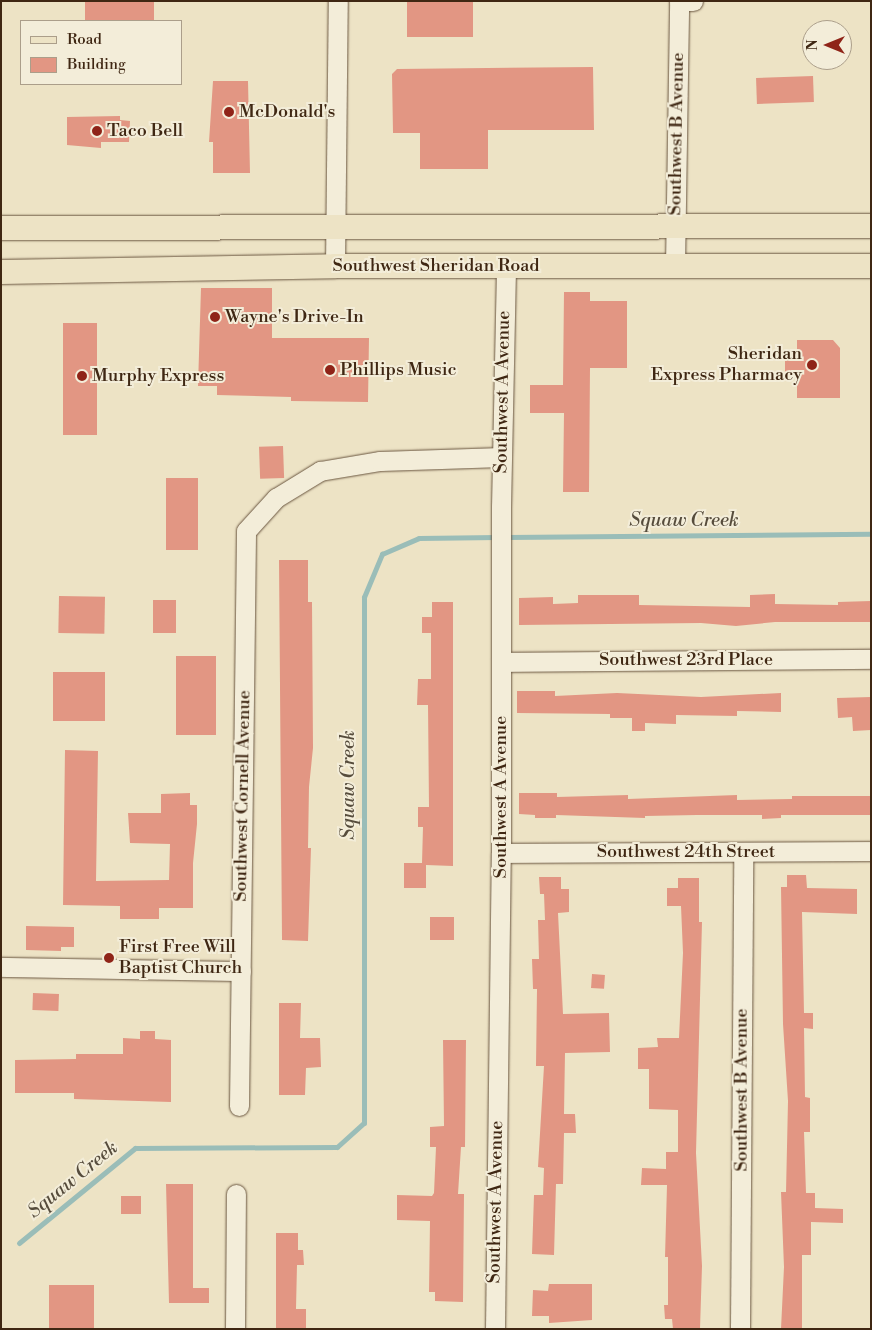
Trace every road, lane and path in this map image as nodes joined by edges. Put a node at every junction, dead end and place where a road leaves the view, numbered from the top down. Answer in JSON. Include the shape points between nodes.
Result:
{"nodes":[{"id":1,"x":338,"y":1,"type":"edge"},
{"id":2,"x":678,"y":1,"type":"edge"},
{"id":3,"x":692,"y":1,"type":"edge"},
{"id":4,"x":336,"y":225,"type":"junction"},
{"id":5,"x":676,"y":226,"type":"junction"},
{"id":6,"x":871,"y":226,"type":"edge"},
{"id":7,"x":1,"y":228,"type":"edge"},
{"id":8,"x":335,"y":266,"type":"junction"},
{"id":9,"x":506,"y":266,"type":"junction"},
{"id":10,"x":676,"y":266,"type":"junction"},
{"id":11,"x":871,"y":266,"type":"edge"},
{"id":12,"x":1,"y":272,"type":"edge"},
{"id":13,"x":502,"y":457,"type":"junction"},
{"id":14,"x":871,"y":659,"type":"edge"},
{"id":15,"x":500,"y":662,"type":"junction"},
{"id":16,"x":871,"y":851,"type":"edge"},
{"id":17,"x":743,"y":852,"type":"junction"},
{"id":18,"x":501,"y":853,"type":"junction"},
{"id":19,"x":1,"y":967,"type":"edge"},
{"id":20,"x":241,"y":971,"type":"junction"},
{"id":21,"x":240,"y":1106,"type":"dead end"},
{"id":22,"x":236,"y":1194,"type":"dead end"},
{"id":23,"x":236,"y":1329,"type":"edge"},
{"id":24,"x":495,"y":1329,"type":"edge"},
{"id":25,"x":740,"y":1329,"type":"edge"}],
"edges":[{"from":1,"to":4,"type":"street"},
{"from":2,"to":3,"type":"street"},
{"from":2,"to":5,"type":"street","name":"Southwest B Avenue"},
{"from":4,"to":5,"type":"main road"},
{"from":4,"to":7,"type":"main road"},
{"from":4,"to":8,"type":"street"},
{"from":5,"to":6,"type":"main road"},
{"from":5,"to":10,"type":"street","name":"Southwest B Avenue"},
{"from":8,"to":9,"type":"main road","name":"Southwest Sheridan Road"},
{"from":8,"to":12,"type":"main road","name":"Southwest Sheridan Road"},
{"from":9,"to":10,"type":"main road","name":"Southwest Sheridan Road"},
{"from":9,"to":13,"type":"street","name":"Southwest A Avenue"},
{"from":10,"to":11,"type":"main road","name":"Southwest Sheridan Road"},
{"from":13,"to":15,"type":"street","name":"Southwest A Avenue"},
{"from":13,"to":20,"type":"street","name":"Southwest Cornell Avenue","via":[[380,461],[320,470],[276,498],[246,530]]},
{"from":14,"to":15,"type":"street","name":"Southwest 23rd Place"},
{"from":15,"to":18,"type":"street","name":"Southwest A Avenue"},
{"from":16,"to":17,"type":"street","name":"Southwest 24th Street"},
{"from":17,"to":18,"type":"street","name":"Southwest 24th Street"},
{"from":17,"to":25,"type":"street","name":"Southwest B Avenue"},
{"from":18,"to":24,"type":"street","name":"Southwest A Avenue"},
{"from":19,"to":20,"type":"street"},
{"from":20,"to":21,"type":"street","name":"Southwest Cornell Avenue"},
{"from":22,"to":23,"type":"street"}]}
